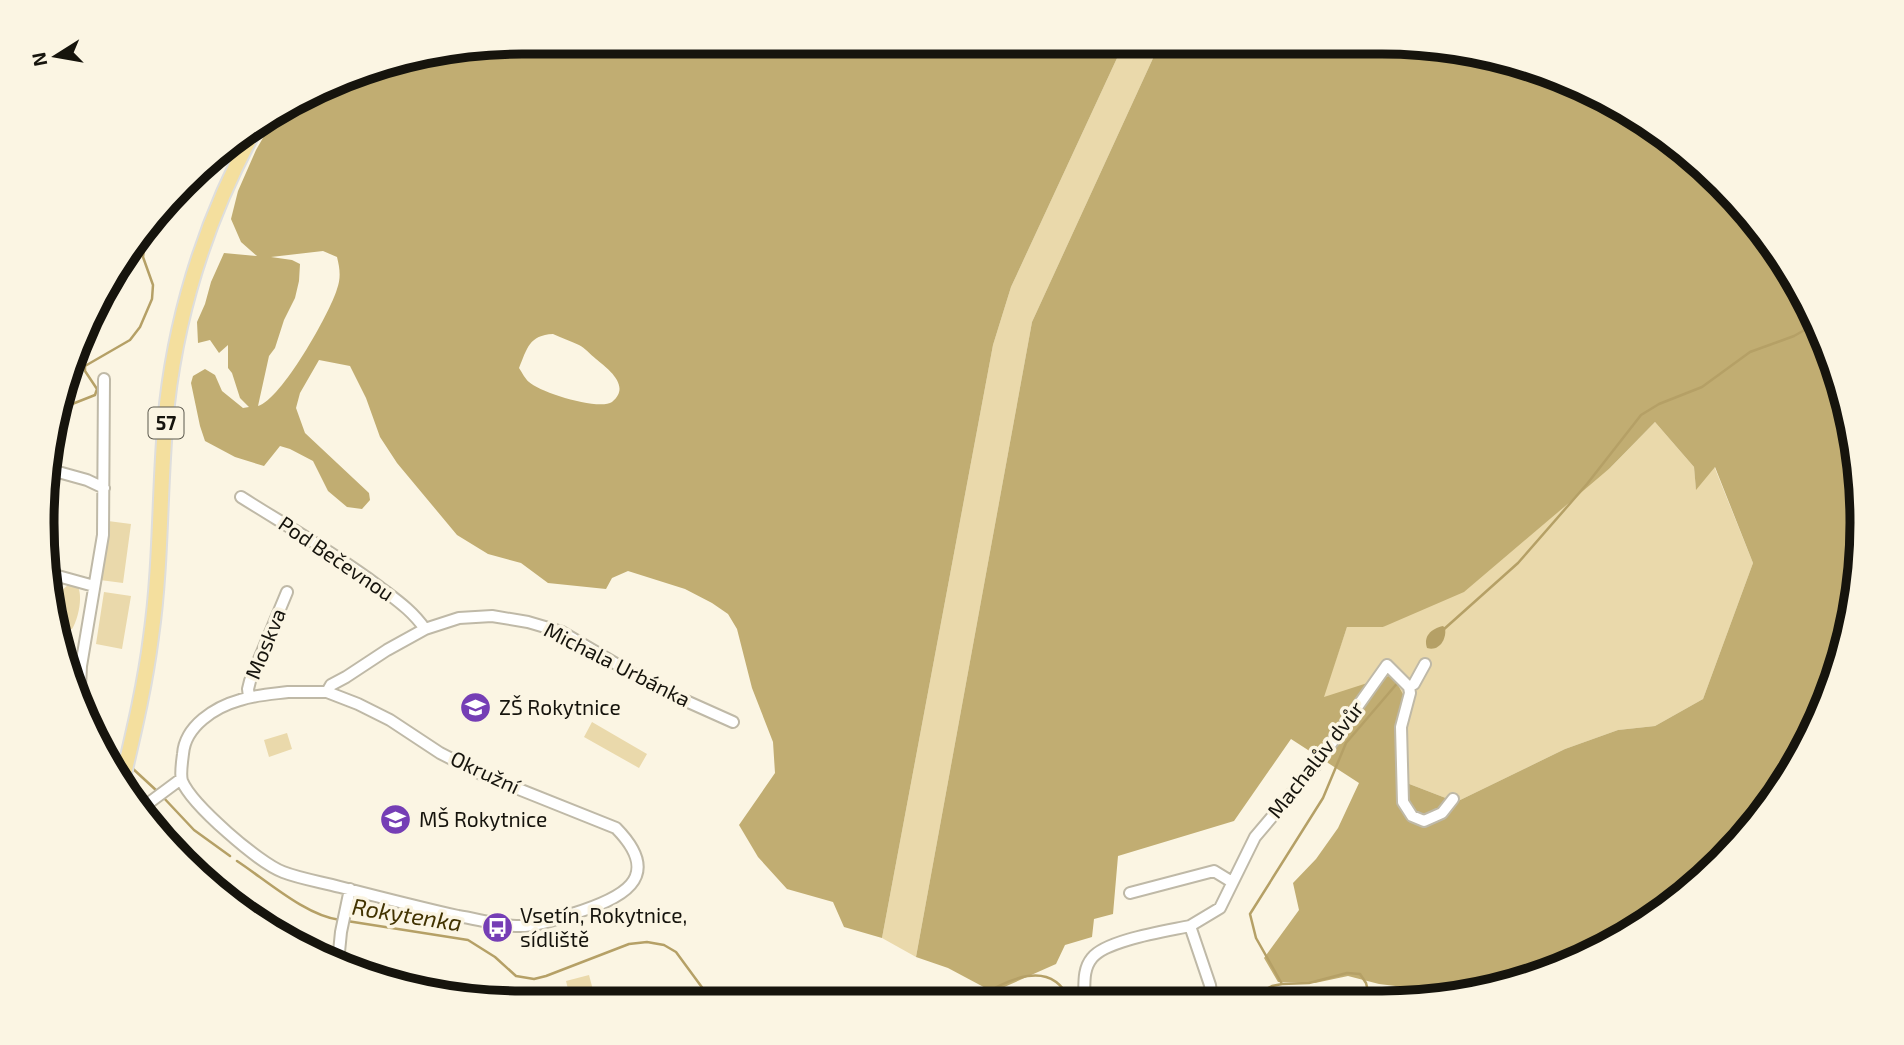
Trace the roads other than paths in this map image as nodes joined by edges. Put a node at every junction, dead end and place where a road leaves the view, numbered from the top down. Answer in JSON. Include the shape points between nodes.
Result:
{"nodes":[{"id":1,"x":248,"y":143,"type":"edge"},
{"id":2,"x":104,"y":379,"type":"dead end"},
{"id":3,"x":57,"y":472,"type":"edge"},
{"id":4,"x":104,"y":488,"type":"junction"},
{"id":5,"x":242,"y":497,"type":"dead end"},
{"id":6,"x":57,"y":576,"type":"edge"},
{"id":7,"x":94,"y":586,"type":"junction"},
{"id":8,"x":288,"y":592,"type":"dead end"},
{"id":9,"x":425,"y":628,"type":"junction"},
{"id":10,"x":1425,"y":664,"type":"dead end"},
{"id":11,"x":80,"y":677,"type":"edge"},
{"id":12,"x":1409,"y":687,"type":"junction"},
{"id":13,"x":327,"y":692,"type":"junction"},
{"id":14,"x":249,"y":697,"type":"junction"},
{"id":15,"x":733,"y":722,"type":"dead end"},
{"id":16,"x":125,"y":770,"type":"edge"},
{"id":17,"x":181,"y":779,"type":"junction"},
{"id":18,"x":1453,"y":799,"type":"dead end"},
{"id":19,"x":148,"y":804,"type":"edge"},
{"id":20,"x":1232,"y":883,"type":"junction"},
{"id":21,"x":350,"y":889,"type":"junction"},
{"id":22,"x":1130,"y":893,"type":"dead end"},
{"id":23,"x":1190,"y":926,"type":"junction"},
{"id":24,"x":339,"y":953,"type":"edge"},
{"id":25,"x":1084,"y":991,"type":"edge"},
{"id":26,"x":1211,"y":991,"type":"edge"}],
"edges":[{"from":1,"to":16,"type":"main road","number":"57","via":[[207,233],[180,326],[167,405],[151,637]]},
{"from":2,"to":4,"type":"street"},
{"from":3,"to":4,"type":"street"},
{"from":4,"to":7,"type":"street","via":[[103,535]]},
{"from":5,"to":9,"type":"street","name":"Pod Bečevnou","via":[[362,574],[414,613]]},
{"from":6,"to":7,"type":"street"},
{"from":7,"to":11,"type":"street"},
{"from":8,"to":14,"type":"street","name":"Moskva","via":[[250,681]]},
{"from":9,"to":13,"type":"street","name":"Michala Urbánka","via":[[331,685]]},
{"from":9,"to":15,"type":"street","name":"Michala Urbánka","via":[[459,618],[495,616],[562,632],[657,688]]},
{"from":10,"to":12,"type":"street"},
{"from":12,"to":18,"type":"street","via":[[1401,727],[1403,802],[1412,816],[1424,821],[1442,813]]},
{"from":12,"to":20,"type":"street","name":"Machalův dvůr","via":[[1387,665],[1316,765],[1255,837]]},
{"from":13,"to":14,"type":"street","name":"Okružní"},
{"from":13,"to":21,"type":"street","name":"Okružní","via":[[390,720],[481,774],[616,828],[628,840],[639,872],[627,890],[600,906],[516,926]]},
{"from":14,"to":17,"type":"street","name":"Okružní","via":[[225,706],[188,734]]},
{"from":17,"to":19,"type":"street"},
{"from":17,"to":21,"type":"street","name":"Okružní","via":[[218,825],[282,872]]},
{"from":20,"to":22,"type":"street","via":[[1214,871]]},
{"from":20,"to":23,"type":"street","name":"Machalův dvůr","via":[[1220,908]]},
{"from":21,"to":24,"type":"street"},
{"from":23,"to":25,"type":"street","name":"Machalův dvůr","via":[[1126,940],[1101,951],[1085,971]]},
{"from":23,"to":26,"type":"street"}]}
